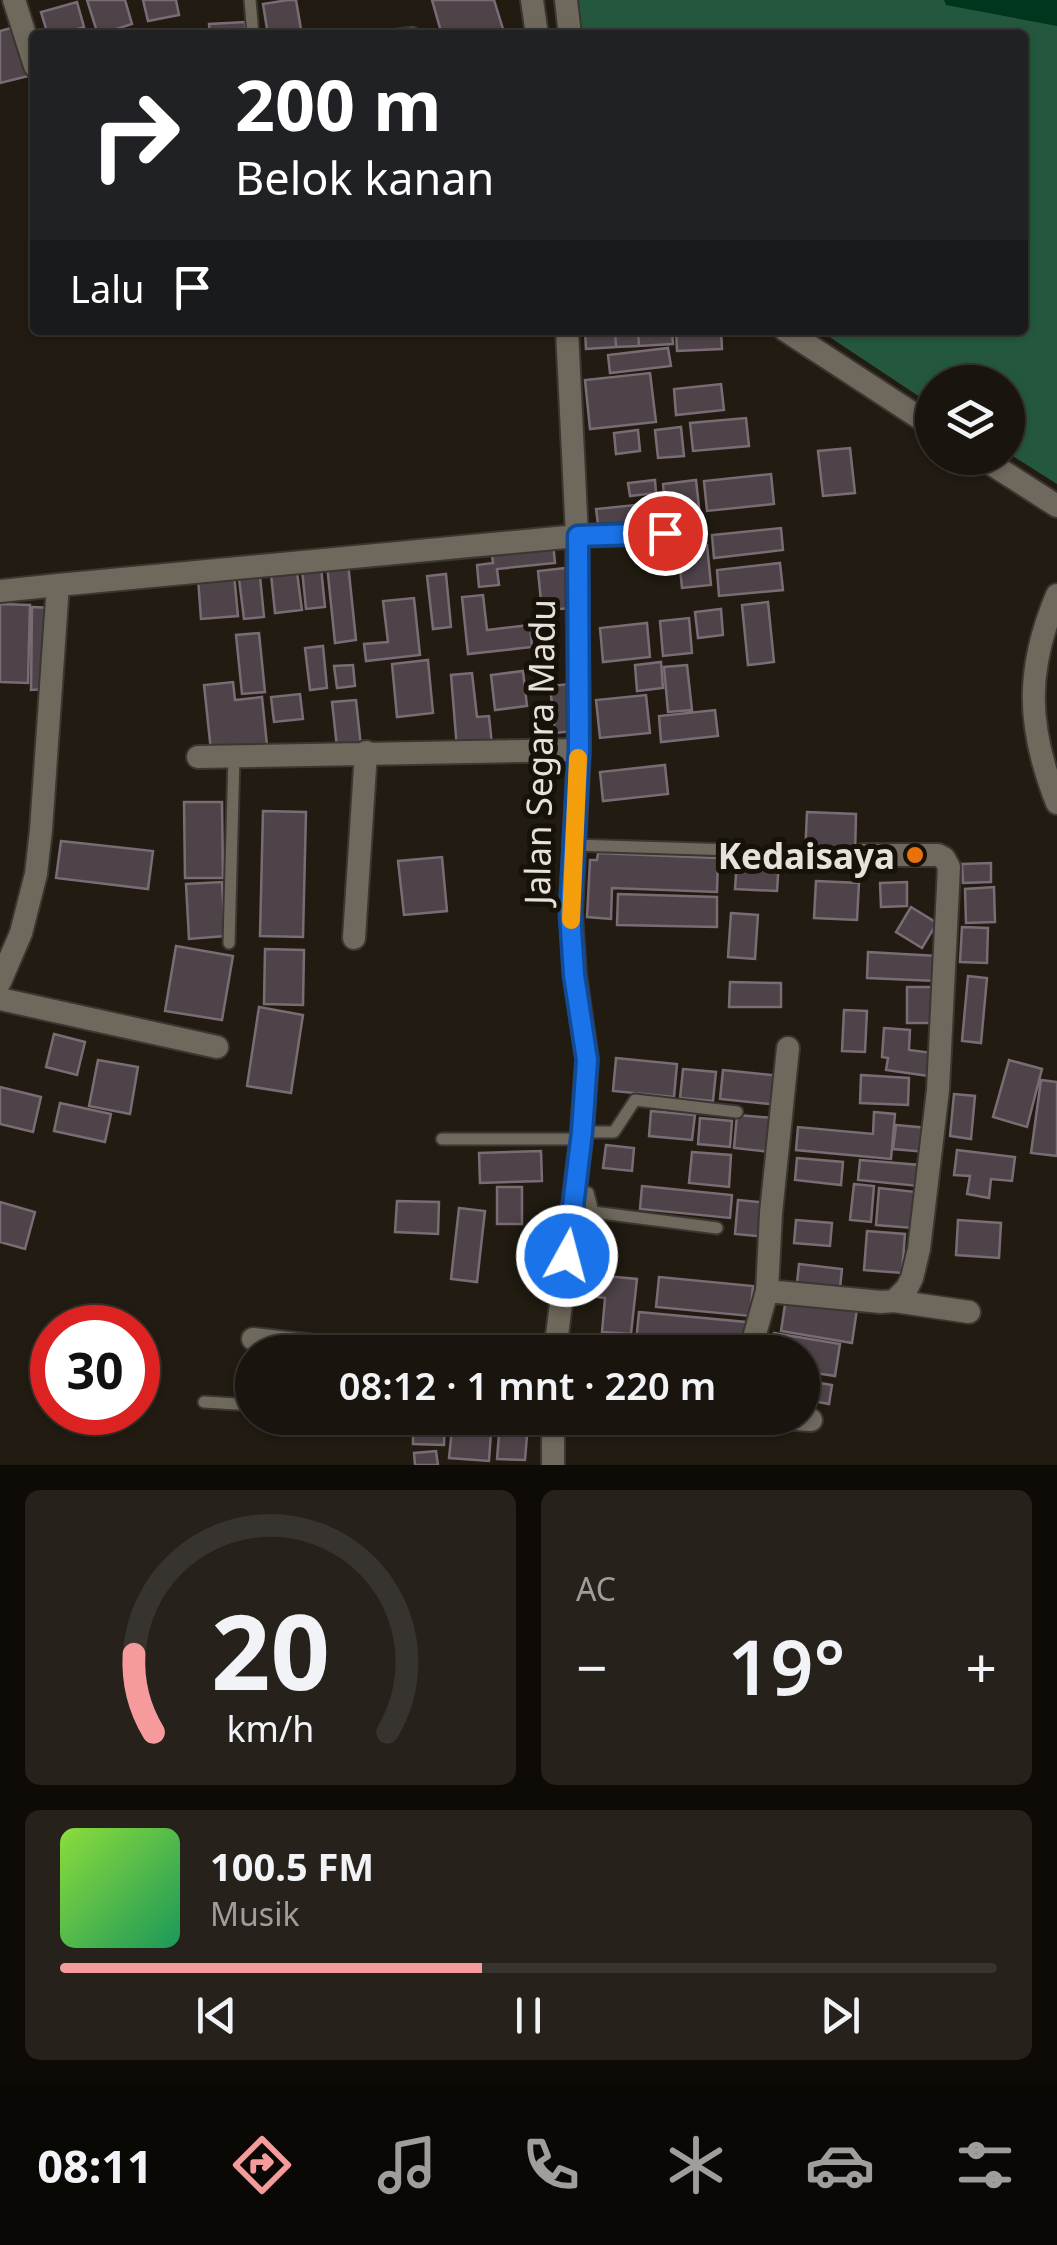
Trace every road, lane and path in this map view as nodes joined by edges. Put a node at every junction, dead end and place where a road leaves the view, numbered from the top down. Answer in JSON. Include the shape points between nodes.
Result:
{"nodes":[{"id":1,"x":14,"y":0,"type":"edge"},
{"id":2,"x":250,"y":0,"type":"edge"},
{"id":3,"x":532,"y":0,"type":"edge"},
{"id":4,"x":566,"y":0,"type":"edge"},
{"id":5,"x":253,"y":30,"type":"edge"},
{"id":6,"x":536,"y":30,"type":"edge"},
{"id":7,"x":569,"y":30,"type":"edge"},
{"id":8,"x":30,"y":50,"type":"edge"},
{"id":9,"x":567,"y":335,"type":"edge"},
{"id":10,"x":792,"y":335,"type":"edge"},
{"id":11,"x":915,"y":415,"type":"edge"},
{"id":12,"x":1009,"y":475,"type":"edge"},
{"id":13,"x":1057,"y":506,"type":"edge"},
{"id":14,"x":665,"y":533,"type":"dead end"},
{"id":15,"x":578,"y":536,"type":"junction"},
{"id":16,"x":58,"y":585,"type":"junction"},
{"id":17,"x":0,"y":592,"type":"edge"},
{"id":18,"x":1057,"y":596,"type":"edge"},
{"id":19,"x":579,"y":750,"type":"junction"},
{"id":20,"x":366,"y":752,"type":"junction"},
{"id":21,"x":234,"y":756,"type":"junction"},
{"id":22,"x":198,"y":757,"type":"dead end"},
{"id":23,"x":1057,"y":803,"type":"edge"},
{"id":24,"x":573,"y":845,"type":"junction"},
{"id":25,"x":734,"y":850,"type":"dead end"},
{"id":26,"x":864,"y":855,"type":"dead end"},
{"id":27,"x":354,"y":938,"type":"dead end"},
{"id":28,"x":229,"y":943,"type":"dead end"},
{"id":29,"x":0,"y":982,"type":"edge"},
{"id":30,"x":0,"y":999,"type":"edge"},
{"id":31,"x":217,"y":1048,"type":"dead end"},
{"id":32,"x":788,"y":1048,"type":"dead end"},
{"id":33,"x":737,"y":1112,"type":"dead end"},
{"id":34,"x":582,"y":1136,"type":"junction"},
{"id":35,"x":442,"y":1139,"type":"dead end"},
{"id":36,"x":575,"y":1191,"type":"junction"},
{"id":37,"x":717,"y":1228,"type":"dead end"},
{"id":38,"x":767,"y":1291,"type":"junction"},
{"id":39,"x":894,"y":1301,"type":"junction"},
{"id":40,"x":970,"y":1312,"type":"dead end"},
{"id":41,"x":556,"y":1335,"type":"edge"},
{"id":42,"x":755,"y":1335,"type":"edge"},
{"id":43,"x":204,"y":1402,"type":"dead end"},
{"id":44,"x":235,"y":1403,"type":"edge"},
{"id":45,"x":553,"y":1435,"type":"edge"},
{"id":46,"x":553,"y":1465,"type":"edge"}],
"edges":[{"from":1,"to":8,"type":"street"},
{"from":2,"to":5,"type":"lane"},
{"from":3,"to":6,"type":"street"},
{"from":4,"to":7,"type":"street"},
{"from":9,"to":15,"type":"street","name":"Jalan Segara Madu"},
{"from":10,"to":11,"type":"street"},
{"from":12,"to":13,"type":"street"},
{"from":14,"to":15,"type":"street"},
{"from":15,"to":16,"type":"street"},
{"from":15,"to":19,"type":"street","name":"Jalan Segara Madu"},
{"from":16,"to":17,"type":"street"},
{"from":16,"to":29,"type":"street","via":[[36,874]]},
{"from":18,"to":23,"type":"street","via":[[1034,665],[1034,726]]},
{"from":19,"to":20,"type":"street"},
{"from":19,"to":24,"type":"street","name":"Jalan Segara Madu"},
{"from":20,"to":21,"type":"street"},
{"from":20,"to":27,"type":"street"},
{"from":21,"to":22,"type":"street"},
{"from":21,"to":28,"type":"lane"},
{"from":24,"to":25,"type":"lane"},
{"from":24,"to":34,"type":"street","name":"Jalan Segara Madu","via":[[570,913],[587,1060]]},
{"from":26,"to":39,"type":"street","via":[[938,855],[950,879],[938,1090],[919,1248],[907,1288]]},
{"from":30,"to":31,"type":"street"},
{"from":32,"to":38,"type":"street"},
{"from":33,"to":34,"type":"lane","via":[[635,1100],[614,1132]]},
{"from":34,"to":35,"type":"lane"},
{"from":34,"to":36,"type":"street","name":"Jalan Segara Madu"},
{"from":36,"to":37,"type":"lane","via":[[588,1193],[593,1212]]},
{"from":36,"to":41,"type":"street","name":"Jalan Segara Madu"},
{"from":38,"to":39,"type":"street"},
{"from":38,"to":42,"type":"street"},
{"from":39,"to":40,"type":"street"},
{"from":43,"to":44,"type":"lane"},
{"from":45,"to":46,"type":"street"}]}
